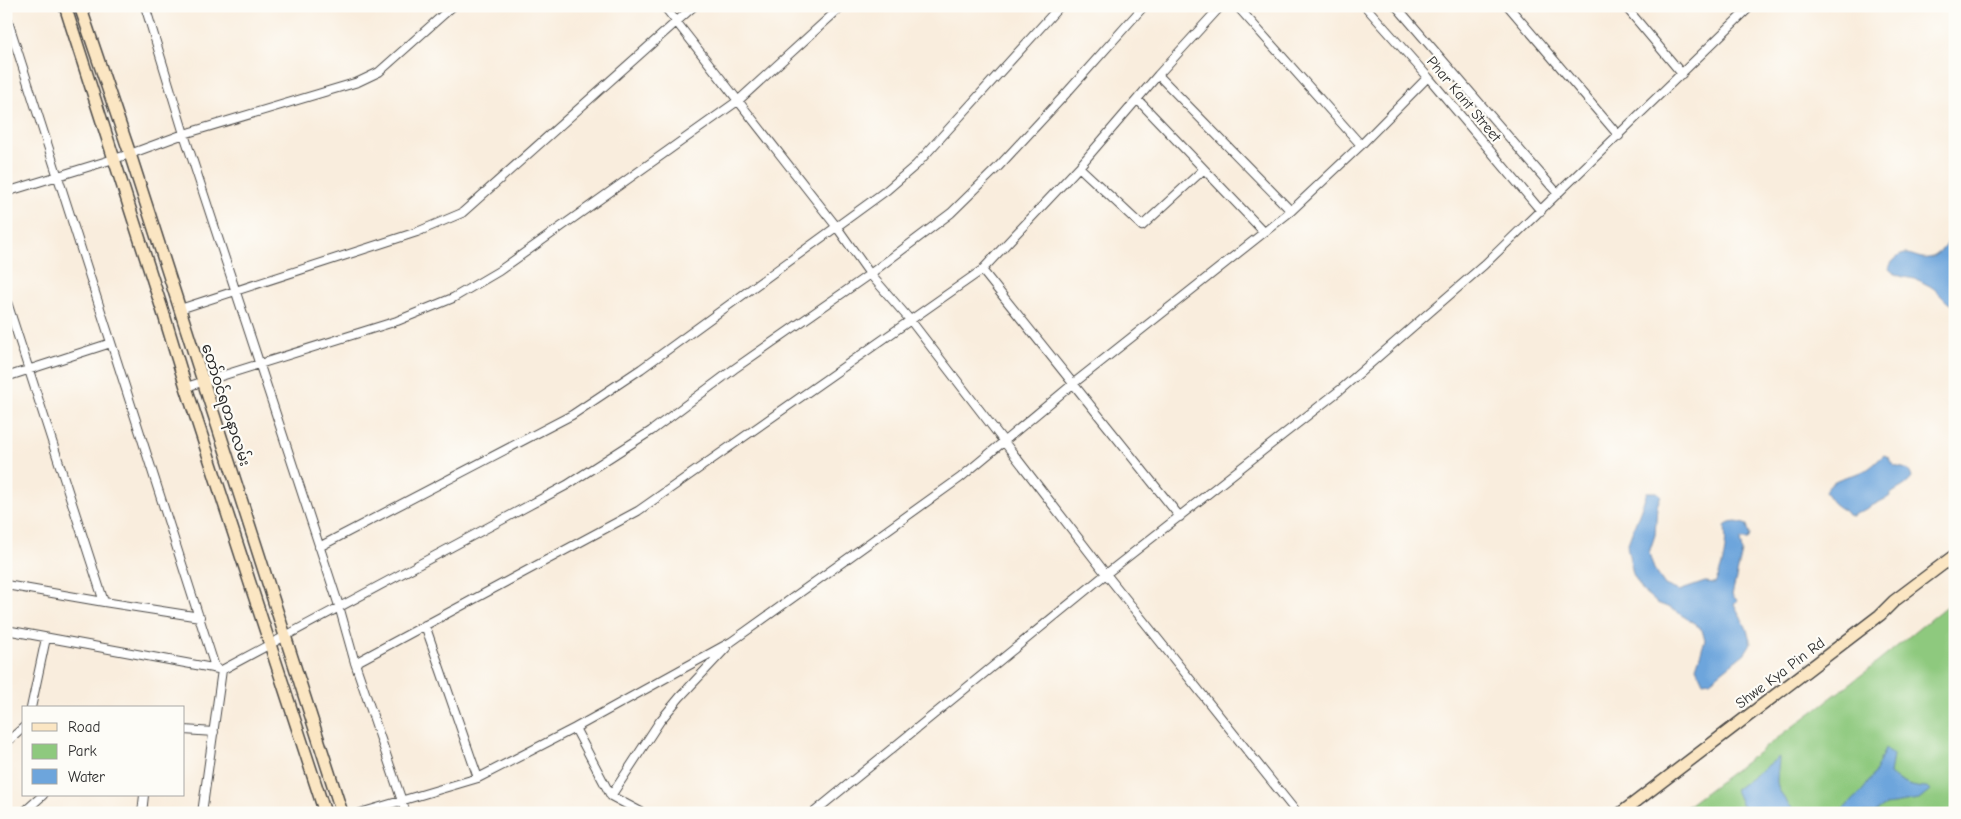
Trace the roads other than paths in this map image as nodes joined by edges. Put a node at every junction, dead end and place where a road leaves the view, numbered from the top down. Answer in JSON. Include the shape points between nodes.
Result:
{"nodes":[{"id":1,"x":65,"y":6,"type":"edge"},
{"id":2,"x":80,"y":6,"type":"edge"},
{"id":3,"x":145,"y":6,"type":"edge"},
{"id":4,"x":453,"y":6,"type":"edge"},
{"id":5,"x":664,"y":6,"type":"edge"},
{"id":6,"x":694,"y":6,"type":"edge"},
{"id":7,"x":842,"y":6,"type":"edge"},
{"id":8,"x":1060,"y":6,"type":"edge"},
{"id":9,"x":1144,"y":6,"type":"edge"},
{"id":10,"x":1221,"y":6,"type":"edge"},
{"id":11,"x":1237,"y":6,"type":"edge"},
{"id":12,"x":1365,"y":6,"type":"edge"},
{"id":13,"x":1396,"y":6,"type":"edge"},
{"id":14,"x":1508,"y":6,"type":"edge"},
{"id":15,"x":1751,"y":6,"type":"edge"},
{"id":16,"x":1626,"y":7,"type":"edge"},
{"id":17,"x":6,"y":15,"type":"edge"},
{"id":18,"x":677,"y":22,"type":"junction"},
{"id":19,"x":1682,"y":74,"type":"junction"},
{"id":20,"x":1158,"y":76,"type":"junction"},
{"id":21,"x":1428,"y":77,"type":"junction"},
{"id":22,"x":739,"y":100,"type":"junction"},
{"id":23,"x":1138,"y":100,"type":"junction"},
{"id":24,"x":184,"y":134,"type":"junction"},
{"id":25,"x":1619,"y":136,"type":"junction"},
{"id":26,"x":1361,"y":145,"type":"junction"},
{"id":27,"x":130,"y":154,"type":"junction"},
{"id":28,"x":114,"y":158,"type":"junction"},
{"id":29,"x":1079,"y":167,"type":"junction"},
{"id":30,"x":1203,"y":170,"type":"junction"},
{"id":31,"x":58,"y":175,"type":"junction"},
{"id":32,"x":6,"y":192,"type":"edge"},
{"id":33,"x":1558,"y":194,"type":"junction"},
{"id":34,"x":1541,"y":210,"type":"junction"},
{"id":35,"x":1291,"y":211,"type":"junction"},
{"id":36,"x":836,"y":226,"type":"junction"},
{"id":37,"x":1264,"y":232,"type":"junction"},
{"id":38,"x":982,"y":270,"type":"junction"},
{"id":39,"x":870,"y":274,"type":"junction"},
{"id":40,"x":236,"y":292,"type":"junction"},
{"id":41,"x":6,"y":299,"type":"edge"},
{"id":42,"x":180,"y":309,"type":"junction"},
{"id":43,"x":911,"y":321,"type":"junction"},
{"id":44,"x":111,"y":344,"type":"junction"},
{"id":45,"x":259,"y":363,"type":"junction"},
{"id":46,"x":28,"y":370,"type":"junction"},
{"id":47,"x":6,"y":377,"type":"edge"},
{"id":48,"x":203,"y":382,"type":"junction"},
{"id":49,"x":1074,"y":384,"type":"junction"},
{"id":50,"x":186,"y":387,"type":"junction"},
{"id":51,"x":1005,"y":441,"type":"junction"},
{"id":52,"x":1180,"y":517,"type":"junction"},
{"id":53,"x":319,"y":547,"type":"junction"},
{"id":54,"x":1955,"y":555,"type":"edge"},
{"id":55,"x":1106,"y":574,"type":"junction"},
{"id":56,"x":7,"y":583,"type":"edge"},
{"id":57,"x":104,"y":602,"type":"junction"},
{"id":58,"x":339,"y":606,"type":"junction"},
{"id":59,"x":200,"y":616,"type":"junction"},
{"id":60,"x":425,"y":625,"type":"junction"},
{"id":61,"x":6,"y":630,"type":"edge"},
{"id":62,"x":286,"y":636,"type":"junction"},
{"id":63,"x":46,"y":638,"type":"junction"},
{"id":64,"x":731,"y":642,"type":"junction"},
{"id":65,"x":270,"y":645,"type":"junction"},
{"id":66,"x":355,"y":663,"type":"junction"},
{"id":67,"x":219,"y":669,"type":"junction"},
{"id":68,"x":31,"y":706,"type":"edge"},
{"id":69,"x":575,"y":728,"type":"junction"},
{"id":70,"x":22,"y":729,"type":"edge"},
{"id":71,"x":185,"y":730,"type":"edge"},
{"id":72,"x":214,"y":732,"type":"junction"},
{"id":73,"x":6,"y":743,"type":"edge"},
{"id":74,"x":478,"y":778,"type":"junction"},
{"id":75,"x":42,"y":796,"type":"edge"},
{"id":76,"x":144,"y":796,"type":"edge"},
{"id":77,"x":611,"y":796,"type":"junction"},
{"id":78,"x":402,"y":800,"type":"junction"},
{"id":79,"x":23,"y":813,"type":"edge"},
{"id":80,"x":142,"y":813,"type":"edge"},
{"id":81,"x":202,"y":813,"type":"edge"},
{"id":82,"x":325,"y":813,"type":"edge"},
{"id":83,"x":342,"y":813,"type":"edge"},
{"id":84,"x":360,"y":813,"type":"edge"},
{"id":85,"x":406,"y":813,"type":"edge"},
{"id":86,"x":643,"y":813,"type":"edge"},
{"id":87,"x":813,"y":813,"type":"edge"},
{"id":88,"x":1297,"y":813,"type":"edge"},
{"id":89,"x":1621,"y":813,"type":"edge"}],
"edges":[{"from":1,"to":28,"type":"main road"},
{"from":2,"to":27,"type":"main road","name":"တော်ဝင်ရတနာလမ်း"},
{"from":3,"to":24,"type":"street"},
{"from":4,"to":24,"type":"street","via":[[379,72],[358,82]]},
{"from":5,"to":18,"type":"street"},
{"from":6,"to":18,"type":"street"},
{"from":7,"to":22,"type":"street"},
{"from":8,"to":36,"type":"street","via":[[916,165]]},
{"from":9,"to":39,"type":"street","via":[[1056,105],[951,213]]},
{"from":10,"to":20,"type":"street"},
{"from":11,"to":26,"type":"street"},
{"from":12,"to":21,"type":"street","name":"Phar Kant Street"},
{"from":13,"to":33,"type":"street"},
{"from":14,"to":25,"type":"street"},
{"from":15,"to":19,"type":"street"},
{"from":16,"to":19,"type":"street"},
{"from":17,"to":31,"type":"street"},
{"from":18,"to":22,"type":"street"},
{"from":18,"to":40,"type":"street","via":[[462,214]]},
{"from":19,"to":25,"type":"street"},
{"from":20,"to":23,"type":"street"},
{"from":20,"to":35,"type":"street"},
{"from":21,"to":26,"type":"street"},
{"from":21,"to":34,"type":"street","name":"Phar Kant Street"},
{"from":22,"to":36,"type":"street"},
{"from":22,"to":45,"type":"street","via":[[500,271],[453,298],[397,321]]},
{"from":23,"to":29,"type":"street"},
{"from":23,"to":30,"type":"street"},
{"from":24,"to":27,"type":"street"},
{"from":24,"to":40,"type":"street"},
{"from":25,"to":33,"type":"street"},
{"from":26,"to":35,"type":"street"},
{"from":27,"to":28,"type":"street"},
{"from":27,"to":42,"type":"main road","name":"တော်ဝင်ရတနာလမ်း"},
{"from":28,"to":31,"type":"street"},
{"from":28,"to":50,"type":"main road"},
{"from":29,"to":30,"type":"street","via":[[1142,226]]},
{"from":29,"to":38,"type":"street"},
{"from":30,"to":37,"type":"street"},
{"from":31,"to":32,"type":"street"},
{"from":31,"to":44,"type":"street"},
{"from":33,"to":34,"type":"street"},
{"from":34,"to":52,"type":"street","via":[[1484,265],[1340,390]]},
{"from":35,"to":37,"type":"street"},
{"from":36,"to":39,"type":"street"},
{"from":36,"to":53,"type":"street","via":[[641,370],[572,415]]},
{"from":37,"to":49,"type":"street"},
{"from":38,"to":43,"type":"street"},
{"from":38,"to":49,"type":"street"},
{"from":39,"to":43,"type":"street"},
{"from":39,"to":58,"type":"street","via":[[651,431],[567,485]]},
{"from":40,"to":42,"type":"street"},
{"from":40,"to":45,"type":"street"},
{"from":41,"to":46,"type":"street"},
{"from":42,"to":48,"type":"main road","name":"တော်ဝင်ရတနာလမ်း"},
{"from":43,"to":51,"type":"street"},
{"from":43,"to":60,"type":"street","via":[[638,511]]},
{"from":44,"to":46,"type":"street"},
{"from":44,"to":59,"type":"street"},
{"from":45,"to":48,"type":"street"},
{"from":45,"to":53,"type":"street"},
{"from":46,"to":47,"type":"street"},
{"from":46,"to":57,"type":"street"},
{"from":48,"to":50,"type":"street"},
{"from":48,"to":62,"type":"main road","name":"တော်ဝင်ရတနာလမ်း"},
{"from":49,"to":51,"type":"street"},
{"from":49,"to":52,"type":"street"},
{"from":50,"to":65,"type":"main road"},
{"from":51,"to":55,"type":"street"},
{"from":51,"to":64,"type":"street","via":[[960,478]]},
{"from":52,"to":55,"type":"street"},
{"from":53,"to":58,"type":"street"},
{"from":54,"to":89,"type":"main road","name":"Shwe Kya Pin Rd"},
{"from":55,"to":87,"type":"street"},
{"from":55,"to":88,"type":"street"},
{"from":56,"to":57,"type":"street"},
{"from":57,"to":59,"type":"street"},
{"from":58,"to":62,"type":"street"},
{"from":58,"to":66,"type":"street"},
{"from":59,"to":67,"type":"street"},
{"from":60,"to":66,"type":"street"},
{"from":60,"to":74,"type":"street"},
{"from":61,"to":63,"type":"street"},
{"from":62,"to":65,"type":"street"},
{"from":62,"to":83,"type":"main road","name":"တော်ဝင်ရတနာလမ်း"},
{"from":63,"to":67,"type":"street"},
{"from":63,"to":68,"type":"street"},
{"from":64,"to":69,"type":"street"},
{"from":64,"to":77,"type":"street","via":[[680,697],[646,741]]},
{"from":65,"to":67,"type":"street"},
{"from":65,"to":82,"type":"main road"},
{"from":66,"to":78,"type":"street"},
{"from":67,"to":72,"type":"street"},
{"from":69,"to":74,"type":"street"},
{"from":69,"to":77,"type":"street"},
{"from":70,"to":73,"type":"street"},
{"from":71,"to":72,"type":"street"},
{"from":72,"to":81,"type":"street"},
{"from":74,"to":78,"type":"street"},
{"from":75,"to":79,"type":"street"},
{"from":76,"to":80,"type":"street"},
{"from":77,"to":86,"type":"street"},
{"from":78,"to":84,"type":"street"},
{"from":78,"to":85,"type":"street"}]}
